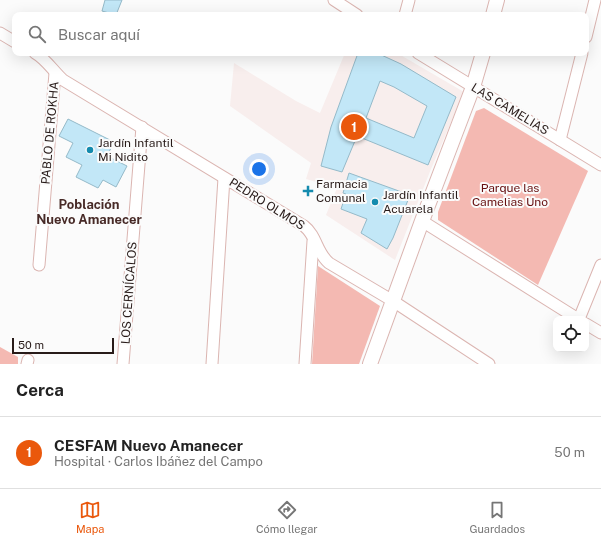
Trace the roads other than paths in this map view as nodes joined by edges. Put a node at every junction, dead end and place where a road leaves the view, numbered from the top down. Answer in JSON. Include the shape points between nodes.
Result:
{"nodes":[{"id":1,"x":334,"y":0,"type":"edge"},
{"id":2,"x":409,"y":0,"type":"edge"},
{"id":3,"x":497,"y":0,"type":"edge"},
{"id":4,"x":595,"y":0,"type":"edge"},
{"id":5,"x":352,"y":12,"type":"edge"},
{"id":6,"x":406,"y":12,"type":"edge"},
{"id":7,"x":494,"y":12,"type":"edge"},
{"id":8,"x":589,"y":25,"type":"edge"},
{"id":9,"x":0,"y":33,"type":"edge"},
{"id":10,"x":12,"y":40,"type":"edge"},
{"id":11,"x":39,"y":56,"type":"edge"},
{"id":12,"x":423,"y":56,"type":"edge"},
{"id":13,"x":482,"y":56,"type":"edge"},
{"id":14,"x":581,"y":56,"type":"edge"},
{"id":15,"x":55,"y":73,"type":"junction"},
{"id":16,"x":473,"y":87,"type":"junction"},
{"id":17,"x":142,"y":127,"type":"junction"},
{"id":18,"x":560,"y":140,"type":"junction"},
{"id":19,"x":601,"y":165,"type":"edge"},
{"id":20,"x":224,"y":178,"type":"junction"},
{"id":21,"x":422,"y":221,"type":"junction"},
{"id":22,"x":314,"y":239,"type":"junction"},
{"id":23,"x":39,"y":265,"type":"dead end"},
{"id":24,"x":601,"y":265,"type":"edge"},
{"id":25,"x":393,"y":302,"type":"junction"},
{"id":26,"x":573,"y":316,"type":"edge"},
{"id":27,"x":579,"y":316,"type":"edge"},
{"id":28,"x":589,"y":326,"type":"edge"},
{"id":29,"x":601,"y":333,"type":"edge"},
{"id":30,"x":124,"y":364,"type":"edge"},
{"id":31,"x":212,"y":364,"type":"edge"},
{"id":32,"x":305,"y":364,"type":"edge"},
{"id":33,"x":370,"y":364,"type":"edge"},
{"id":34,"x":489,"y":364,"type":"edge"}],
"edges":[{"from":1,"to":5,"type":"street"},
{"from":2,"to":6,"type":"street"},
{"from":3,"to":7,"type":"street"},
{"from":4,"to":8,"type":"street"},
{"from":9,"to":10,"type":"street"},
{"from":11,"to":15,"type":"street","name":"PEDRO OLMOS"},
{"from":12,"to":16,"type":"street","name":"LAS CAMELIAS"},
{"from":13,"to":16,"type":"street"},
{"from":14,"to":18,"type":"street"},
{"from":15,"to":17,"type":"street","name":"PEDRO OLMOS"},
{"from":15,"to":23,"type":"street","name":"PABLO DE ROKHA"},
{"from":16,"to":18,"type":"street","name":"LAS CAMELIAS"},
{"from":16,"to":21,"type":"street"},
{"from":17,"to":20,"type":"street","name":"PEDRO OLMOS"},
{"from":17,"to":30,"type":"street","name":"LOS CERNÍCALOS"},
{"from":18,"to":19,"type":"street","name":"LAS CAMELIAS"},
{"from":20,"to":22,"type":"street","name":"PEDRO OLMOS","via":[[304,226]]},
{"from":20,"to":31,"type":"street"},
{"from":21,"to":25,"type":"street"},
{"from":21,"to":26,"type":"street"},
{"from":22,"to":25,"type":"street","name":"PEDRO OLMOS","via":[[320,254],[329,263]]},
{"from":22,"to":32,"type":"street"},
{"from":24,"to":27,"type":"street"},
{"from":25,"to":33,"type":"street"},
{"from":25,"to":34,"type":"street","name":"PEDRO OLMOS"},
{"from":28,"to":29,"type":"street"}]}
